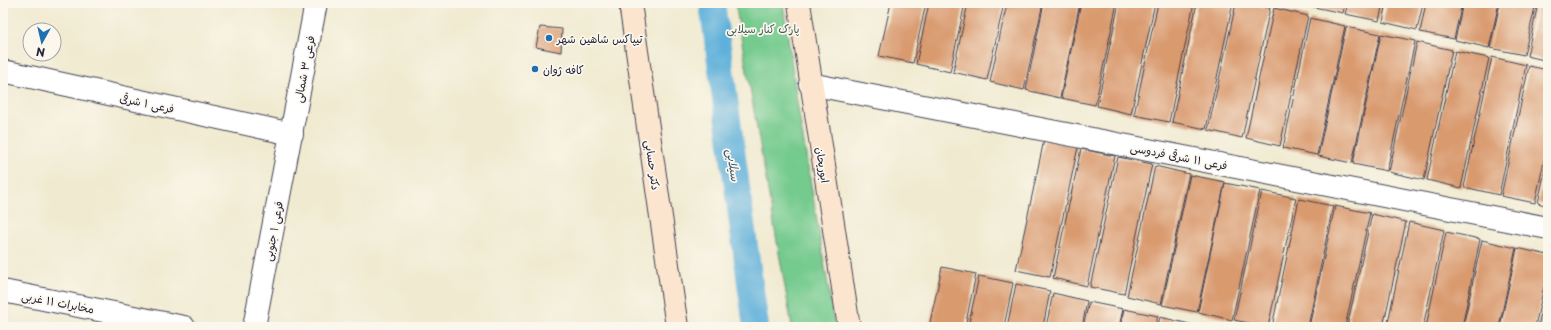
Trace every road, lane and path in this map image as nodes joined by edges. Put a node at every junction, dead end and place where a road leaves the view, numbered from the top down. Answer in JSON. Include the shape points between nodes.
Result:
{"nodes":[{"id":1,"x":316,"y":3,"type":"edge"},
{"id":2,"x":630,"y":3,"type":"edge"},
{"id":3,"x":799,"y":3,"type":"edge"},
{"id":4,"x":3,"y":71,"type":"edge"},
{"id":5,"x":810,"y":84,"type":"junction"},
{"id":6,"x":292,"y":134,"type":"junction"},
{"id":7,"x":1548,"y":228,"type":"edge"},
{"id":8,"x":3,"y":291,"type":"edge"},
{"id":9,"x":153,"y":324,"type":"edge"},
{"id":10,"x":184,"y":327,"type":"edge"},
{"id":11,"x":254,"y":327,"type":"edge"},
{"id":12,"x":677,"y":327,"type":"edge"},
{"id":13,"x":849,"y":327,"type":"edge"}],
"edges":[{"from":1,"to":6,"type":"street","name":"فرعی ۳ شمالی"},
{"from":2,"to":12,"type":"main road","name":"دکتر حسابی"},
{"from":3,"to":5,"type":"main road","name":"ابوریحان"},
{"from":4,"to":6,"type":"street","name":"فرعی ۱ شرقی"},
{"from":5,"to":7,"type":"street","name":"فرعی ۱۱ شرقی فردوسی"},
{"from":5,"to":13,"type":"main road","name":"ابوریحان"},
{"from":6,"to":11,"type":"street","name":"فرعی ۱ جنوبی"},
{"from":8,"to":9,"type":"street","name":"مخابرات ۱۱ غربی"},
{"from":9,"to":10,"type":"street","name":"مخابرات ۱۱ غربی"}]}
